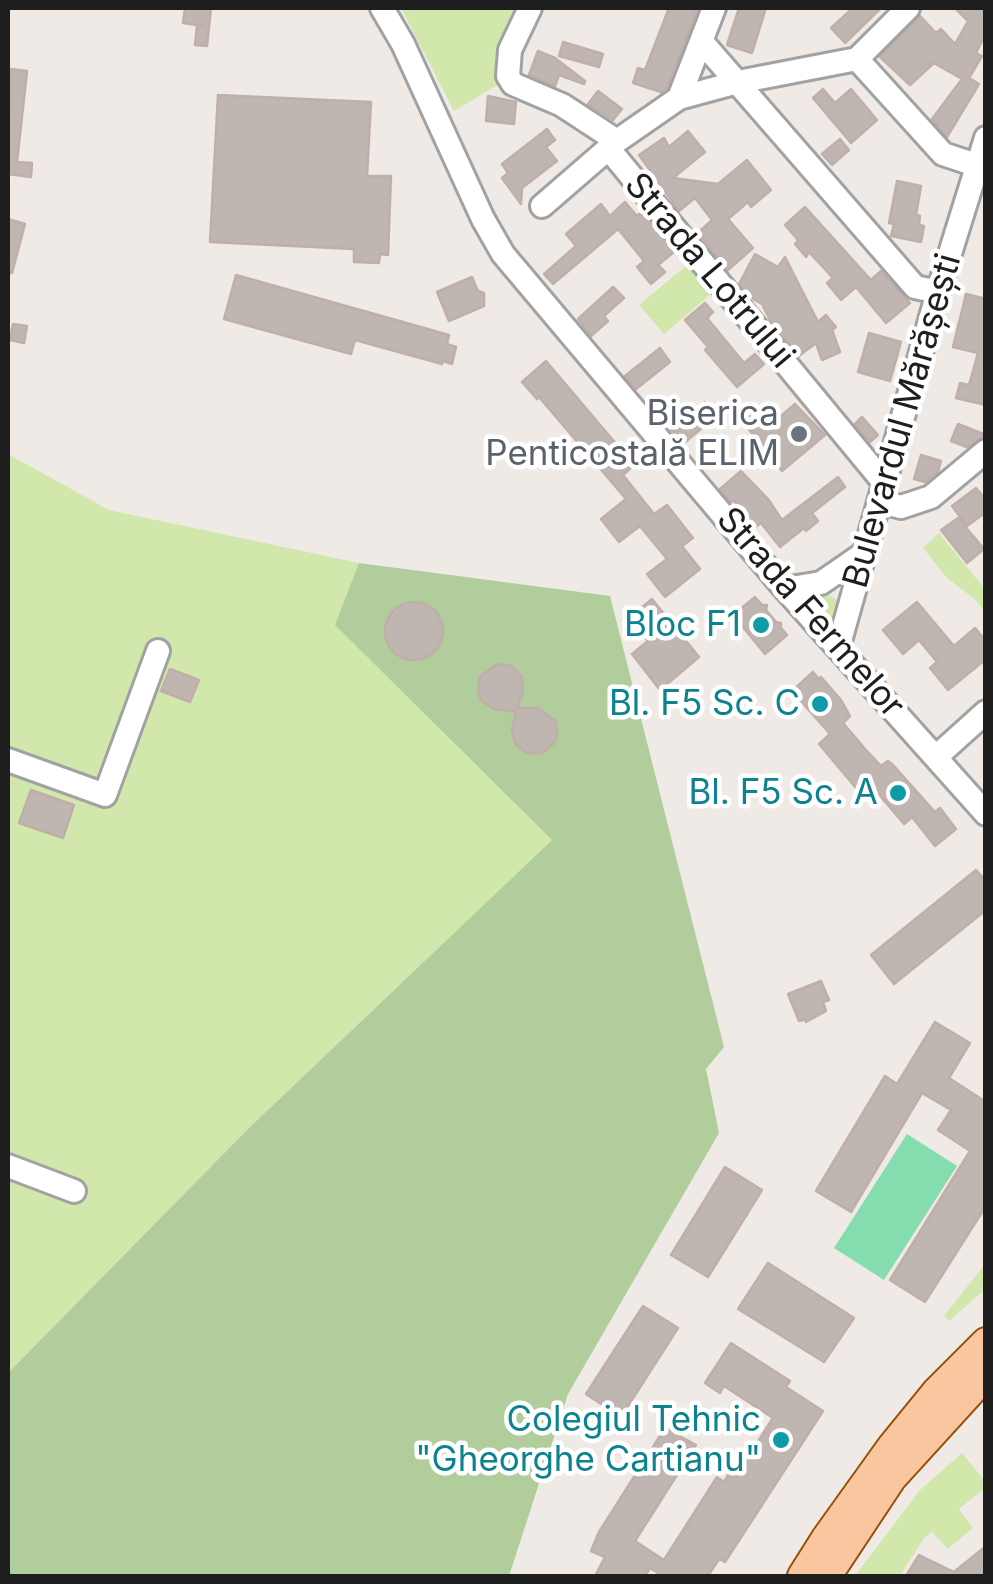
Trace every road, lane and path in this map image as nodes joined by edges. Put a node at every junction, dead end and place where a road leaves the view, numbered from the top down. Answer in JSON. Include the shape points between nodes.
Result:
{"nodes":[{"id":1,"x":382,"y":8,"type":"edge"},
{"id":2,"x":530,"y":8,"type":"edge"},
{"id":3,"x":714,"y":8,"type":"edge"},
{"id":4,"x":908,"y":8,"type":"edge"},
{"id":5,"x":702,"y":42,"type":"junction"},
{"id":6,"x":857,"y":59,"type":"junction"},
{"id":7,"x":738,"y":82,"type":"junction"},
{"id":8,"x":679,"y":98,"type":"junction"},
{"id":9,"x":986,"y":138,"type":"edge"},
{"id":10,"x":612,"y":145,"type":"junction"},
{"id":11,"x":976,"y":165,"type":"junction"},
{"id":12,"x":542,"y":206,"type":"dead end"},
{"id":13,"x":938,"y":292,"type":"junction"},
{"id":14,"x":986,"y":451,"type":"edge"},
{"id":15,"x":884,"y":494,"type":"junction"},
{"id":16,"x":866,"y":552,"type":"junction"},
{"id":17,"x":785,"y":589,"type":"junction"},
{"id":18,"x":838,"y":648,"type":"junction"},
{"id":19,"x":158,"y":650,"type":"dead end"},
{"id":20,"x":986,"y":712,"type":"edge"},
{"id":21,"x":936,"y":756,"type":"junction"},
{"id":22,"x":8,"y":760,"type":"edge"},
{"id":23,"x":986,"y":814,"type":"edge"},
{"id":24,"x":8,"y":1166,"type":"edge"},
{"id":25,"x":74,"y":1191,"type":"dead end"},
{"id":26,"x":986,"y":1342,"type":"edge"},
{"id":27,"x":986,"y":1375,"type":"edge"},
{"id":28,"x":802,"y":1576,"type":"edge"},
{"id":29,"x":827,"y":1576,"type":"edge"}],
"edges":[{"from":1,"to":17,"type":"street","name":"Strada Fermelor","via":[[503,254]]},
{"from":2,"to":10,"type":"street","name":"Strada Lotrului","via":[[510,50],[508,76]]},
{"from":3,"to":5,"type":"street"},
{"from":4,"to":6,"type":"street"},
{"from":5,"to":7,"type":"street"},
{"from":5,"to":8,"type":"street"},
{"from":6,"to":7,"type":"street"},
{"from":6,"to":11,"type":"street","via":[[943,154]]},
{"from":7,"to":8,"type":"street"},
{"from":7,"to":13,"type":"street","via":[[914,287]]},
{"from":8,"to":10,"type":"street"},
{"from":9,"to":11,"type":"street","name":"Bulevardul Mărășești"},
{"from":10,"to":12,"type":"street"},
{"from":10,"to":15,"type":"street","name":"Strada Lotrului"},
{"from":11,"to":13,"type":"street","name":"Bulevardul Mărășești"},
{"from":13,"to":15,"type":"street","name":"Bulevardul Mărășești"},
{"from":14,"to":15,"type":"street","via":[[931,497],[900,507]]},
{"from":15,"to":16,"type":"street","name":"Bulevardul Mărășești"},
{"from":16,"to":17,"type":"street","via":[[821,583]]},
{"from":16,"to":18,"type":"street","name":"Bulevardul Mărășești"},
{"from":17,"to":18,"type":"street","name":"Strada Fermelor"},
{"from":18,"to":21,"type":"street","name":"Strada Fermelor"},
{"from":19,"to":22,"type":"street","via":[[105,795]]},
{"from":20,"to":21,"type":"street"},
{"from":21,"to":23,"type":"street","name":"Strada Fermelor"},
{"from":24,"to":25,"type":"street"},
{"from":26,"to":28,"type":"main road","via":[[892,1446]]},
{"from":27,"to":29,"type":"main road","via":[[892,1478]]}]}
